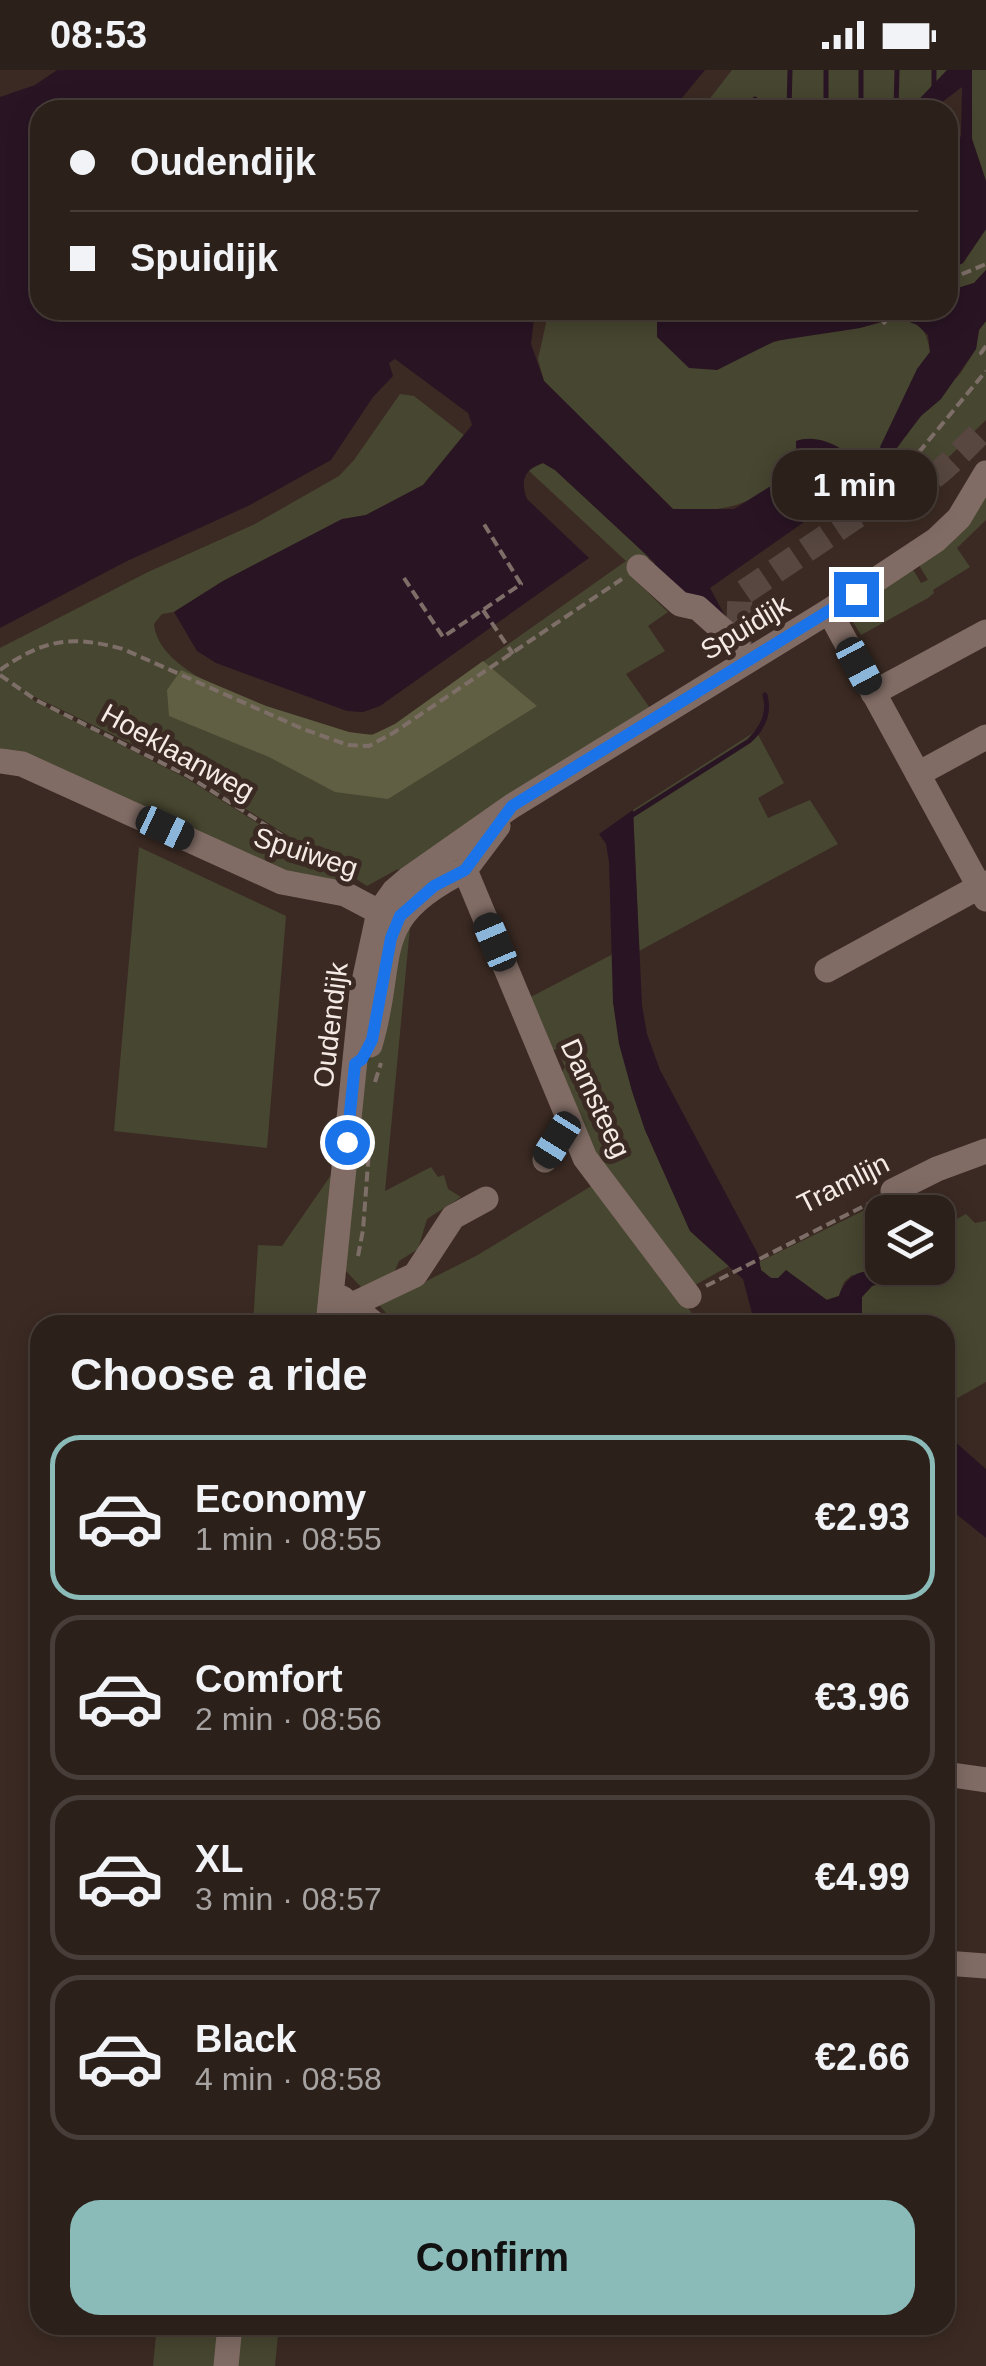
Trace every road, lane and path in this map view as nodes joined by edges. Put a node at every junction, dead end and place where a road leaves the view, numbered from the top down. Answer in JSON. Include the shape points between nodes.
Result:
{"nodes":[{"id":1,"x":986,"y":264,"type":"edge"},
{"id":2,"x":958,"y":276,"type":"edge"},
{"id":3,"x":886,"y":320,"type":"edge"},
{"id":4,"x":882,"y":324,"type":"dead end"},
{"id":5,"x":986,"y":346,"type":"edge"},
{"id":6,"x":986,"y":356,"type":"edge"},
{"id":7,"x":986,"y":370,"type":"edge"},
{"id":8,"x":864,"y":453,"type":"dead end"},
{"id":9,"x":986,"y":473,"type":"edge"},
{"id":10,"x":883,"y":481,"type":"junction"},
{"id":11,"x":882,"y":506,"type":"dead end"},
{"id":12,"x":870,"y":507,"type":"dead end"},
{"id":13,"x":482,"y":521,"type":"dead end"},
{"id":14,"x":639,"y":567,"type":"joint"},
{"id":15,"x":404,"y":578,"type":"dead end"},
{"id":16,"x":483,"y":610,"type":"junction"},
{"id":17,"x":829,"y":611,"type":"junction"},
{"id":18,"x":986,"y":632,"type":"edge"},
{"id":19,"x":738,"y":644,"type":"dead end"},
{"id":20,"x":513,"y":654,"type":"junction"},
{"id":21,"x":0,"y":672,"type":"edge"},
{"id":22,"x":874,"y":693,"type":"junction"},
{"id":23,"x":986,"y":737,"type":"edge"},
{"id":24,"x":0,"y":761,"type":"edge"},
{"id":25,"x":918,"y":774,"type":"junction"},
{"id":26,"x":512,"y":806,"type":"junction"},
{"id":27,"x":465,"y":870,"type":"junction"},
{"id":28,"x":338,"y":871,"type":"dead end"},
{"id":29,"x":984,"y":890,"type":"edge"},
{"id":30,"x":379,"y":912,"type":"junction"},
{"id":31,"x":827,"y":970,"type":"dead end"},
{"id":32,"x":355,"y":1064,"type":"junction"},
{"id":33,"x":569,"y":1120,"type":"junction"},
{"id":34,"x":986,"y":1152,"type":"edge"},
{"id":35,"x":545,"y":1160,"type":"dead end"},
{"id":36,"x":893,"y":1191,"type":"joint"},
{"id":37,"x":486,"y":1199,"type":"dead end"},
{"id":38,"x":729,"y":1274,"type":"dead end"},
{"id":39,"x":689,"y":1296,"type":"dead end"},
{"id":40,"x":342,"y":1301,"type":"junction"},
{"id":41,"x":334,"y":1315,"type":"edge"},
{"id":42,"x":362,"y":1315,"type":"edge"},
{"id":43,"x":955,"y":1775,"type":"edge"},
{"id":44,"x":986,"y":1780,"type":"edge"},
{"id":45,"x":955,"y":1964,"type":"edge"},
{"id":46,"x":986,"y":1966,"type":"edge"},
{"id":47,"x":229,"y":2335,"type":"edge"},
{"id":48,"x":226,"y":2366,"type":"edge"}],
"edges":[{"from":1,"to":2,"type":"path"},
{"from":3,"to":4,"type":"path"},
{"from":5,"to":6,"type":"path"},
{"from":7,"to":10,"type":"path","via":[[910,463]]},
{"from":8,"to":10,"type":"path"},
{"from":9,"to":17,"type":"street","name":"Spuidijk","via":[[959,518],[936,540]]},
{"from":10,"to":11,"type":"path"},
{"from":10,"to":12,"type":"path"},
{"from":13,"to":16,"type":"path","via":[[521,584]]},
{"from":14,"to":19,"type":"street"},
{"from":14,"to":20,"type":"path"},
{"from":15,"to":16,"type":"path","via":[[443,637]]},
{"from":16,"to":20,"type":"path"},
{"from":17,"to":22,"type":"street"},
{"from":17,"to":26,"type":"street","name":"Spuidijk"},
{"from":18,"to":22,"type":"street"},
{"from":20,"to":21,"type":"path","via":[[369,746],[303,729],[92,640],[55,641],[25,652]]},
{"from":21,"to":28,"type":"path","name":"Hoeklaanweg","via":[[36,700],[188,776]]},
{"from":22,"to":25,"type":"street"},
{"from":23,"to":25,"type":"street"},
{"from":24,"to":30,"type":"street","name":"Spuiweg","via":[[22,764],[282,882],[345,894]]},
{"from":25,"to":29,"type":"street"},
{"from":26,"to":27,"type":"street"},
{"from":26,"to":30,"type":"street","name":"Spuiweg","via":[[424,866]]},
{"from":27,"to":32,"type":"street","via":[[400,916],[372,1040]]},
{"from":27,"to":33,"type":"street","name":"Damsteeg"},
{"from":29,"to":31,"type":"street"},
{"from":30,"to":32,"type":"street","name":"Oudendijk"},
{"from":32,"to":40,"type":"street","name":"Oudendijk"},
{"from":33,"to":35,"type":"street"},
{"from":33,"to":39,"type":"street","name":"Damsteeg","via":[[585,1158]]},
{"from":34,"to":36,"type":"street","name":"Tramlijn"},
{"from":36,"to":38,"type":"path","name":"Tramlijn"},
{"from":37,"to":40,"type":"street","via":[[453,1218],[416,1275]]},
{"from":40,"to":41,"type":"street","name":"Oudendijk"},
{"from":40,"to":42,"type":"street"},
{"from":43,"to":44,"type":"street"},
{"from":45,"to":46,"type":"street"},
{"from":47,"to":48,"type":"street"}]}
